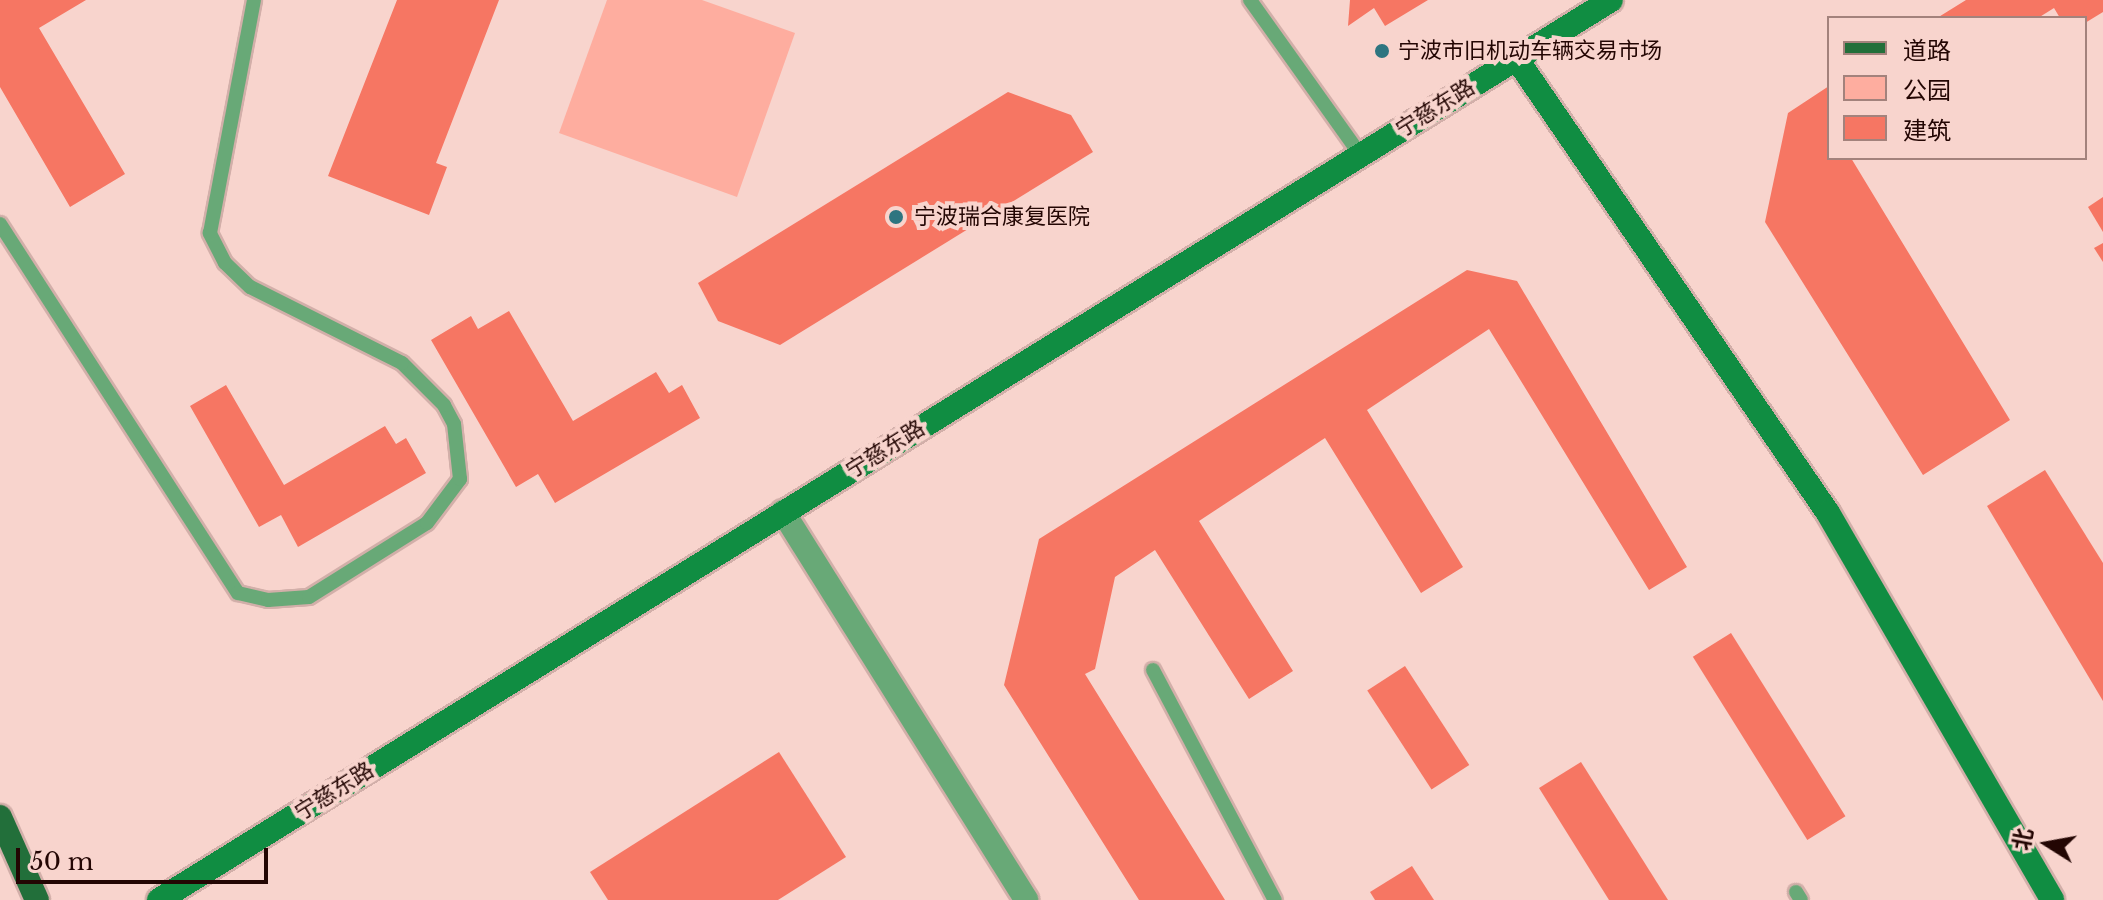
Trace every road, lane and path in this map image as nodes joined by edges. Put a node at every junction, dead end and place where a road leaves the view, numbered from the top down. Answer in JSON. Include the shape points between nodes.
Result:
{"nodes":[{"id":1,"x":254,"y":0,"type":"edge"},
{"id":2,"x":1250,"y":0,"type":"edge"},
{"id":3,"x":1611,"y":0,"type":"edge"},
{"id":4,"x":1516,"y":58,"type":"junction"},
{"id":5,"x":1360,"y":154,"type":"junction"},
{"id":6,"x":0,"y":224,"type":"edge"},
{"id":7,"x":783,"y":512,"type":"junction"},
{"id":8,"x":1153,"y":670,"type":"dead end"},
{"id":9,"x":0,"y":817,"type":"edge"},
{"id":10,"x":37,"y":900,"type":"edge"},
{"id":11,"x":159,"y":900,"type":"edge"},
{"id":12,"x":1026,"y":900,"type":"edge"},
{"id":13,"x":1275,"y":900,"type":"edge"},
{"id":14,"x":2052,"y":900,"type":"edge"}],
"edges":[{"from":1,"to":6,"type":"lane","via":[[210,233],[225,263],[250,287],[402,363],[444,405],[454,424],[460,479],[427,523],[309,597],[268,600],[238,593]]},
{"from":2,"to":5,"type":"lane"},
{"from":3,"to":4,"type":"main road","name":"宁慈东路"},
{"from":4,"to":5,"type":"main road","name":"宁慈东路"},
{"from":4,"to":14,"type":"main road","via":[[1828,513]]},
{"from":5,"to":7,"type":"main road","name":"宁慈东路"},
{"from":7,"to":11,"type":"main road","name":"宁慈东路"},
{"from":7,"to":12,"type":"street"},
{"from":8,"to":13,"type":"lane"},
{"from":9,"to":10,"type":"main road"}]}
